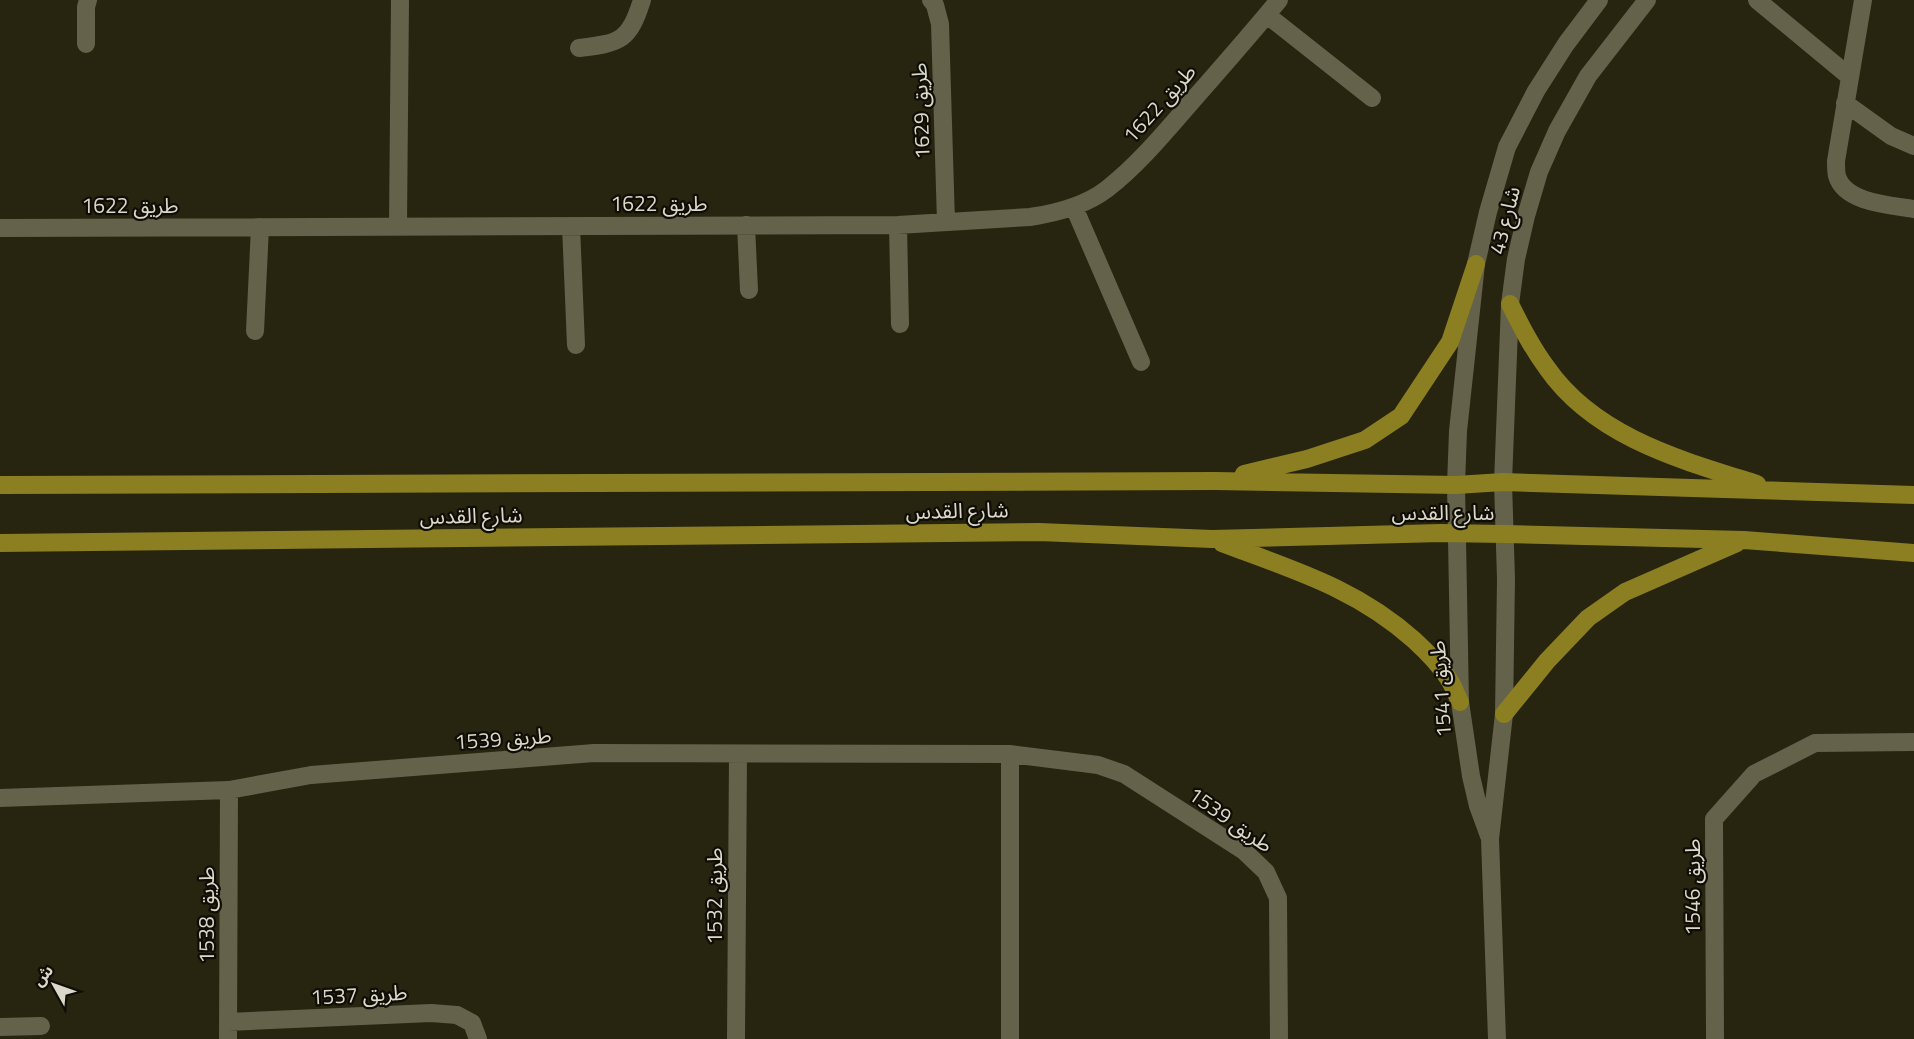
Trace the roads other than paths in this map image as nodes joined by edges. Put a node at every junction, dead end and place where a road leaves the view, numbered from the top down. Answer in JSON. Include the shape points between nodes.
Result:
{"nodes":[{"id":1,"x":88,"y":0,"type":"edge"},
{"id":2,"x":400,"y":0,"type":"edge"},
{"id":3,"x":642,"y":0,"type":"edge"},
{"id":4,"x":931,"y":0,"type":"edge"},
{"id":5,"x":1279,"y":0,"type":"edge"},
{"id":6,"x":1599,"y":0,"type":"edge"},
{"id":7,"x":1647,"y":0,"type":"edge"},
{"id":8,"x":1757,"y":0,"type":"edge"},
{"id":9,"x":1863,"y":0,"type":"edge"},
{"id":10,"x":1267,"y":15,"type":"junction"},
{"id":11,"x":86,"y":44,"type":"dead end"},
{"id":12,"x":579,"y":48,"type":"dead end"},
{"id":13,"x":1850,"y":77,"type":"junction"},
{"id":14,"x":1372,"y":98,"type":"dead end"},
{"id":15,"x":1845,"y":103,"type":"junction"},
{"id":16,"x":1914,"y":146,"type":"edge"},
{"id":17,"x":1074,"y":207,"type":"junction"},
{"id":18,"x":1914,"y":209,"type":"edge"},
{"id":19,"x":946,"y":222,"type":"junction"},
{"id":20,"x":747,"y":225,"type":"junction"},
{"id":21,"x":898,"y":225,"type":"junction"},
{"id":22,"x":398,"y":226,"type":"junction"},
{"id":23,"x":571,"y":226,"type":"junction"},
{"id":24,"x":260,"y":227,"type":"junction"},
{"id":25,"x":0,"y":228,"type":"edge"},
{"id":26,"x":1476,"y":264,"type":"junction"},
{"id":27,"x":750,"y":290,"type":"dead end"},
{"id":28,"x":1510,"y":304,"type":"junction"},
{"id":29,"x":900,"y":324,"type":"dead end"},
{"id":30,"x":255,"y":331,"type":"dead end"},
{"id":31,"x":576,"y":345,"type":"dead end"},
{"id":32,"x":1141,"y":362,"type":"dead end"},
{"id":33,"x":1215,"y":481,"type":"junction"},
{"id":34,"x":1503,"y":482,"type":"junction"},
{"id":35,"x":0,"y":485,"type":"edge"},
{"id":36,"x":1456,"y":485,"type":"junction"},
{"id":37,"x":1776,"y":490,"type":"junction"},
{"id":38,"x":1914,"y":495,"type":"edge"},
{"id":39,"x":1457,"y":533,"type":"junction"},
{"id":40,"x":1505,"y":534,"type":"junction"},
{"id":41,"x":1212,"y":539,"type":"junction"},
{"id":42,"x":1744,"y":540,"type":"junction"},
{"id":43,"x":0,"y":543,"type":"edge"},
{"id":44,"x":1914,"y":553,"type":"edge"},
{"id":45,"x":1460,"y":702,"type":"junction"},
{"id":46,"x":1504,"y":714,"type":"junction"},
{"id":47,"x":1914,"y":742,"type":"edge"},
{"id":48,"x":738,"y":754,"type":"junction"},
{"id":49,"x":1010,"y":754,"type":"junction"},
{"id":50,"x":229,"y":790,"type":"junction"},
{"id":51,"x":0,"y":798,"type":"edge"},
{"id":52,"x":1490,"y":839,"type":"junction"},
{"id":53,"x":41,"y":1026,"type":"dead end"},
{"id":54,"x":0,"y":1027,"type":"edge"},
{"id":55,"x":228,"y":1031,"type":"edge"},
{"id":56,"x":478,"y":1039,"type":"edge"},
{"id":57,"x":736,"y":1039,"type":"edge"},
{"id":58,"x":1010,"y":1039,"type":"edge"},
{"id":59,"x":1279,"y":1039,"type":"edge"},
{"id":60,"x":1497,"y":1039,"type":"edge"},
{"id":61,"x":1715,"y":1039,"type":"edge"}],
"edges":[{"from":1,"to":11,"type":"street"},
{"from":2,"to":22,"type":"street"},
{"from":3,"to":12,"type":"street","via":[[629,31],[619,40]]},
{"from":4,"to":19,"type":"street","name":"طريق 1629","via":[[940,24]]},
{"from":5,"to":10,"type":"street","name":"طريق 1622"},
{"from":6,"to":26,"type":"street","name":"شارع 43","via":[[1536,91],[1507,147]]},
{"from":7,"to":28,"type":"street","name":"شارع 43","via":[[1588,76],[1557,131],[1526,216]]},
{"from":8,"to":13,"type":"street"},
{"from":9,"to":13,"type":"street"},
{"from":10,"to":14,"type":"street"},
{"from":10,"to":17,"type":"street","name":"طريق 1622","via":[[1158,141],[1106,190]]},
{"from":13,"to":15,"type":"street"},
{"from":15,"to":16,"type":"street","via":[[1891,136]]},
{"from":15,"to":18,"type":"street","via":[[1836,161],[1837,176],[1844,189],[1856,198]]},
{"from":17,"to":19,"type":"street","name":"طريق 1622","via":[[1030,217]]},
{"from":17,"to":32,"type":"street"},
{"from":19,"to":21,"type":"street","name":"طريق 1622"},
{"from":20,"to":21,"type":"street","name":"طريق 1622"},
{"from":20,"to":23,"type":"street","name":"طريق 1622"},
{"from":20,"to":27,"type":"street"},
{"from":21,"to":29,"type":"street"},
{"from":22,"to":23,"type":"street","name":"طريق 1622"},
{"from":22,"to":24,"type":"street","name":"طريق 1622"},
{"from":23,"to":31,"type":"street"},
{"from":24,"to":25,"type":"street","name":"طريق 1622"},
{"from":24,"to":30,"type":"street"},
{"from":26,"to":33,"type":"main road","via":[[1450,342],[1401,416],[1365,440],[1307,459]]},
{"from":26,"to":36,"type":"street","name":"شارع 43"},
{"from":28,"to":34,"type":"street","name":"شارع 43"},
{"from":28,"to":37,"type":"main road","via":[[1548,370],[1596,418],[1657,449]]},
{"from":33,"to":35,"type":"main road","name":"شارع القدس"},
{"from":33,"to":36,"type":"main road","name":"شارع القدس"},
{"from":34,"to":36,"type":"main road","name":"شارع القدس"},
{"from":34,"to":37,"type":"main road","name":"شارع القدس"},
{"from":34,"to":40,"type":"street","name":"شارع 43"},
{"from":36,"to":39,"type":"street","name":"شارع 43"},
{"from":37,"to":38,"type":"main road","name":"شارع القدس"},
{"from":39,"to":40,"type":"main road","name":"شارع القدس"},
{"from":39,"to":41,"type":"main road","name":"شارع القدس"},
{"from":39,"to":45,"type":"street","name":"طريق 1541"},
{"from":40,"to":42,"type":"main road","name":"شارع القدس"},
{"from":40,"to":46,"type":"street","name":"طريق 1541"},
{"from":41,"to":43,"type":"main road","name":"شارع القدس","via":[[1029,532]]},
{"from":41,"to":45,"type":"main road","via":[[1332,585],[1365,603],[1423,649],[1448,677]]},
{"from":42,"to":44,"type":"main road","name":"شارع القدس"},
{"from":42,"to":46,"type":"main road","via":[[1625,592],[1588,618]]},
{"from":45,"to":52,"type":"street","name":"طريق 1541","via":[[1478,807]]},
{"from":46,"to":52,"type":"street","name":"طريق 1541"},
{"from":47,"to":61,"type":"street","name":"طريق 1546","via":[[1815,744],[1754,774],[1714,819]]},
{"from":48,"to":49,"type":"street","name":"طريق 1539"},
{"from":48,"to":50,"type":"street","name":"طريق 1539","via":[[594,753],[311,775]]},
{"from":48,"to":57,"type":"street","name":"طريق 1532"},
{"from":49,"to":58,"type":"street"},
{"from":49,"to":59,"type":"street","name":"طريق 1539","via":[[1098,765],[1124,774],[1244,851],[1266,872],[1278,898]]},
{"from":50,"to":51,"type":"street","name":"طريق 1539"},
{"from":50,"to":55,"type":"street","name":"طريق 1538"},
{"from":52,"to":60,"type":"street","name":"طريق 1541"},
{"from":53,"to":54,"type":"street"},
{"from":55,"to":56,"type":"street","name":"طريق 1537","via":[[431,1013],[457,1015],[472,1023]]}]}
